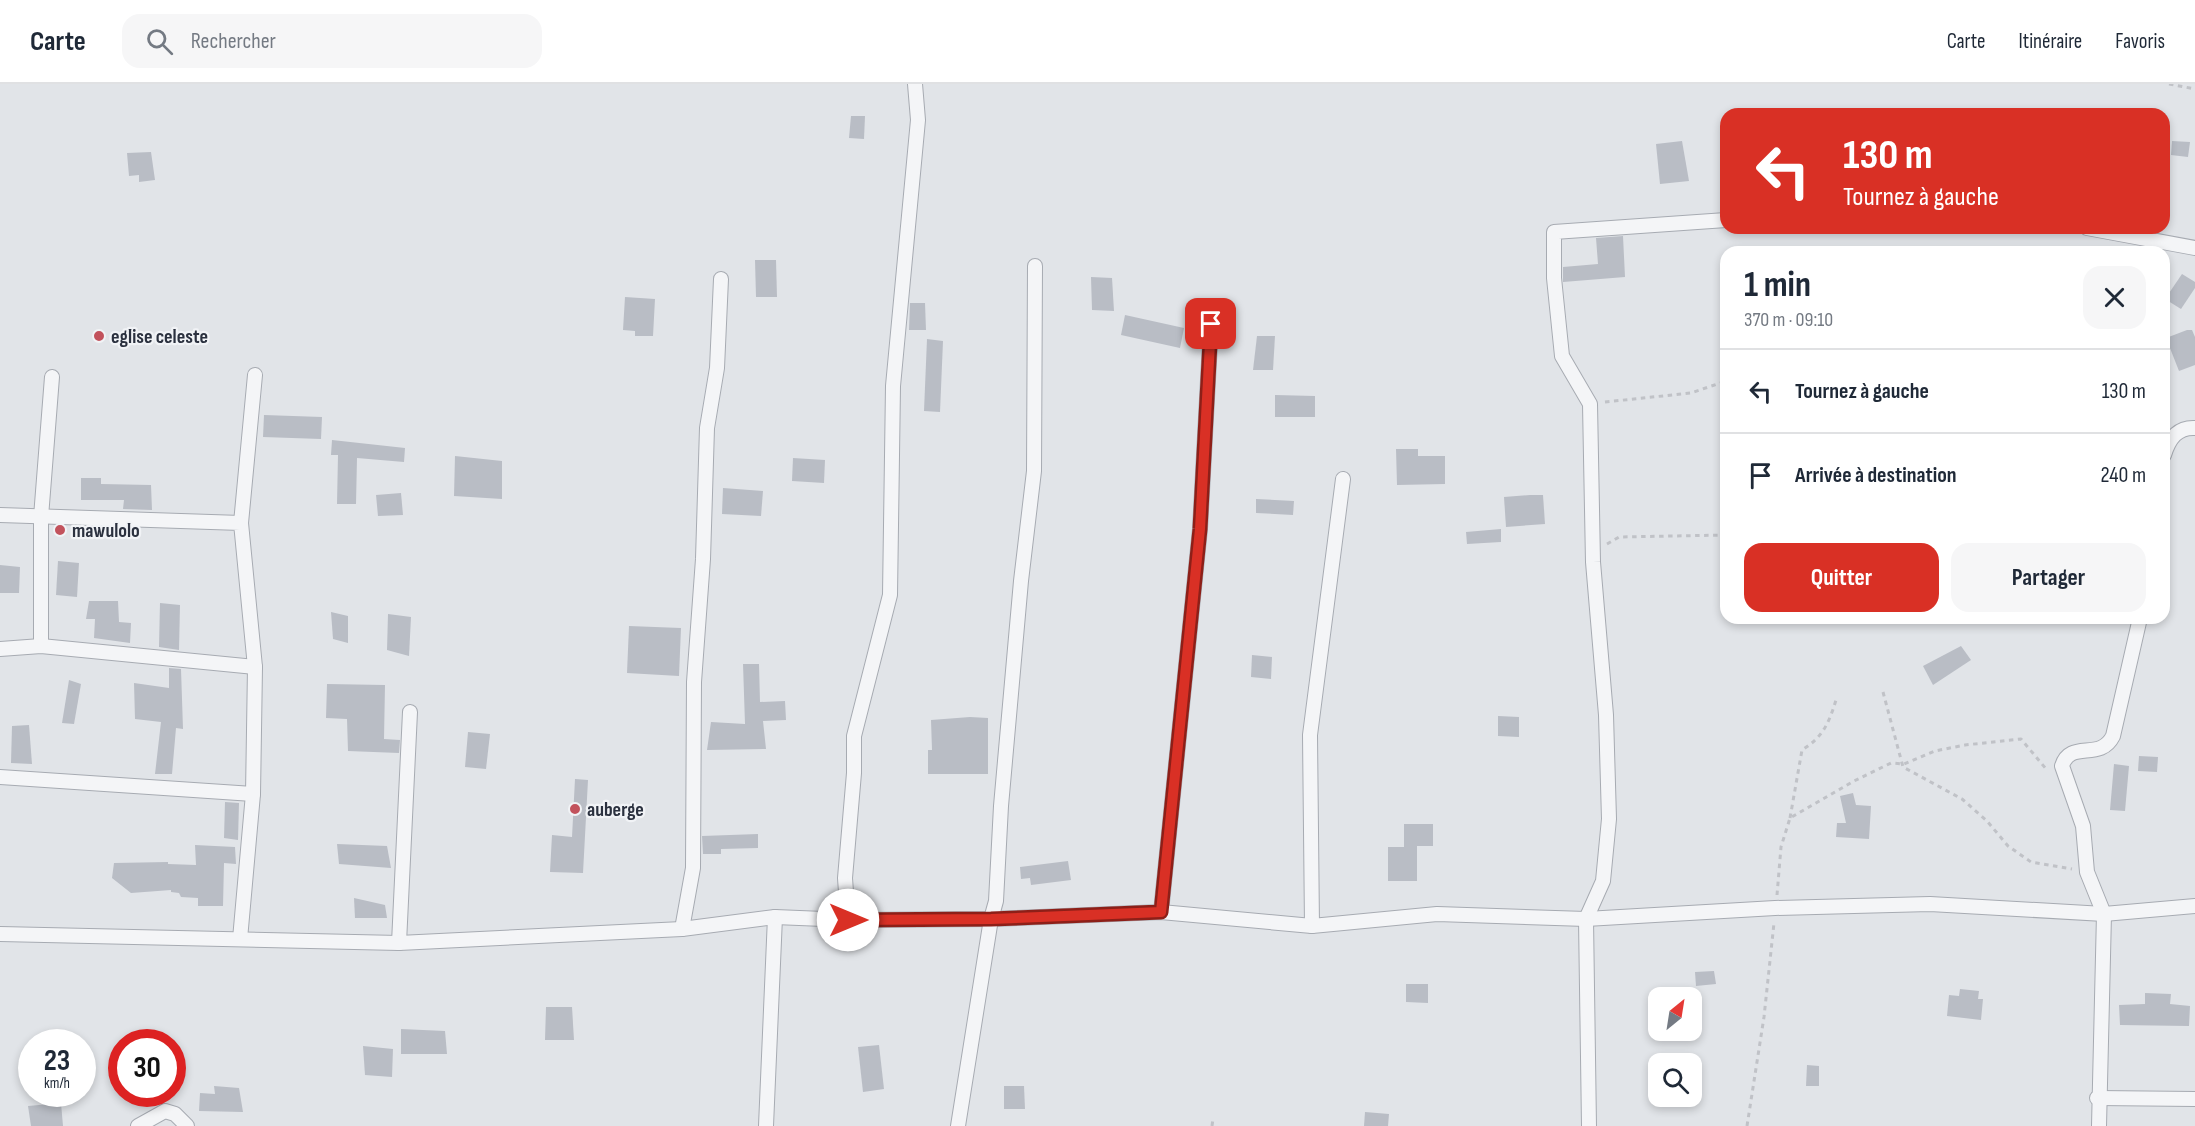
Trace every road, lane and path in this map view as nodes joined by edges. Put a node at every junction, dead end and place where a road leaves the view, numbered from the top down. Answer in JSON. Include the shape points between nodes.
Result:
{"nodes":[{"id":1,"x":915,"y":84,"type":"edge"},
{"id":2,"x":2169,"y":84,"type":"edge"},
{"id":3,"x":2195,"y":88,"type":"edge"},
{"id":4,"x":1720,"y":220,"type":"edge"},
{"id":5,"x":2119,"y":234,"type":"edge"},
{"id":6,"x":2195,"y":248,"type":"edge"},
{"id":7,"x":1035,"y":266,"type":"dead end"},
{"id":8,"x":721,"y":279,"type":"dead end"},
{"id":9,"x":1211,"y":324,"type":"dead end"},
{"id":10,"x":255,"y":375,"type":"dead end"},
{"id":11,"x":52,"y":377,"type":"dead end"},
{"id":12,"x":1720,"y":383,"type":"edge"},
{"id":13,"x":1590,"y":404,"type":"junction"},
{"id":14,"x":2195,"y":428,"type":"edge"},
{"id":15,"x":2170,"y":438,"type":"edge"},
{"id":16,"x":1343,"y":479,"type":"dead end"},
{"id":17,"x":0,"y":514,"type":"edge"},
{"id":18,"x":41,"y":518,"type":"junction"},
{"id":19,"x":241,"y":523,"type":"junction"},
{"id":20,"x":1720,"y":535,"type":"edge"},
{"id":21,"x":1593,"y":562,"type":"junction"},
{"id":22,"x":2139,"y":624,"type":"edge"},
{"id":23,"x":41,"y":646,"type":"junction"},
{"id":24,"x":0,"y":650,"type":"edge"},
{"id":25,"x":255,"y":667,"type":"junction"},
{"id":26,"x":1883,"y":692,"type":"dead end"},
{"id":27,"x":1836,"y":700,"type":"dead end"},
{"id":28,"x":410,"y":712,"type":"dead end"},
{"id":29,"x":1904,"y":764,"type":"junction"},
{"id":30,"x":2049,"y":772,"type":"dead end"},
{"id":31,"x":0,"y":777,"type":"edge"},
{"id":32,"x":253,"y":794,"type":"junction"},
{"id":33,"x":1790,"y":818,"type":"junction"},
{"id":34,"x":2087,"y":872,"type":"junction"},
{"id":35,"x":2195,"y":906,"type":"edge"},
{"id":36,"x":1775,"y":908,"type":"junction"},
{"id":37,"x":1161,"y":912,"type":"junction"},
{"id":38,"x":2104,"y":914,"type":"junction"},
{"id":39,"x":775,"y":917,"type":"junction"},
{"id":40,"x":991,"y":919,"type":"junction"},
{"id":41,"x":1586,"y":919,"type":"junction"},
{"id":42,"x":848,"y":920,"type":"junction"},
{"id":43,"x":1312,"y":926,"type":"junction"},
{"id":44,"x":682,"y":929,"type":"junction"},
{"id":45,"x":0,"y":934,"type":"edge"},
{"id":46,"x":240,"y":939,"type":"junction"},
{"id":47,"x":399,"y":943,"type":"junction"},
{"id":48,"x":2097,"y":1098,"type":"junction"},
{"id":49,"x":2195,"y":1099,"type":"edge"},
{"id":50,"x":1213,"y":1119,"type":"dead end"},
{"id":51,"x":138,"y":1126,"type":"edge"},
{"id":52,"x":187,"y":1126,"type":"edge"},
{"id":53,"x":766,"y":1126,"type":"edge"},
{"id":54,"x":958,"y":1126,"type":"edge"},
{"id":55,"x":1212,"y":1126,"type":"edge"},
{"id":56,"x":1589,"y":1126,"type":"edge"},
{"id":57,"x":1747,"y":1126,"type":"edge"},
{"id":58,"x":2098,"y":1126,"type":"edge"}],
"edges":[{"from":1,"to":42,"type":"street","via":[[918,120],[893,386],[890,595],[854,736],[845,878]]},
{"from":2,"to":3,"type":"path"},
{"from":4,"to":13,"type":"street","via":[[1554,232],[1562,356]]},
{"from":5,"to":6,"type":"street"},
{"from":7,"to":40,"type":"street","via":[[1034,471],[1012,676],[996,901]]},
{"from":8,"to":44,"type":"street","via":[[717,368],[707,428],[694,682],[693,868]]},
{"from":9,"to":37,"type":"street","via":[[1200,529]]},
{"from":10,"to":19,"type":"street"},
{"from":11,"to":18,"type":"street"},
{"from":12,"to":13,"type":"path","via":[[1691,393]]},
{"from":13,"to":21,"type":"street"},
{"from":14,"to":15,"type":"street","via":[[2186,427]]},
{"from":16,"to":43,"type":"street","via":[[1310,735]]},
{"from":17,"to":18,"type":"street"},
{"from":18,"to":19,"type":"street"},
{"from":18,"to":23,"type":"street"},
{"from":19,"to":25,"type":"street"},
{"from":20,"to":21,"type":"path","via":[[1619,537],[1608,543]]},
{"from":21,"to":41,"type":"street","via":[[1606,715],[1609,819],[1603,881]]},
{"from":22,"to":34,"type":"street","via":[[2109,745],[2070,753],[2062,766],[2083,826]]},
{"from":23,"to":24,"type":"street"},
{"from":23,"to":25,"type":"street"},
{"from":25,"to":32,"type":"street"},
{"from":26,"to":29,"type":"path"},
{"from":27,"to":33,"type":"path","via":[[1827,729],[1802,750]]},
{"from":28,"to":47,"type":"street"},
{"from":29,"to":30,"type":"path","via":[[1935,751],[2021,739]]},
{"from":29,"to":33,"type":"path","via":[[1891,763]]},
{"from":29,"to":34,"type":"path","via":[[1903,767],[1962,800],[2008,846],[2031,862]]},
{"from":31,"to":32,"type":"street"},
{"from":32,"to":46,"type":"street"},
{"from":33,"to":36,"type":"path","via":[[1781,847]]},
{"from":34,"to":38,"type":"street"},
{"from":35,"to":38,"type":"street"},
{"from":36,"to":38,"type":"street","via":[[1930,904]]},
{"from":36,"to":41,"type":"street"},
{"from":36,"to":57,"type":"path"},
{"from":37,"to":40,"type":"street"},
{"from":37,"to":43,"type":"street"},
{"from":38,"to":48,"type":"street"},
{"from":39,"to":42,"type":"street"},
{"from":39,"to":44,"type":"street"},
{"from":39,"to":53,"type":"street"},
{"from":40,"to":42,"type":"street"},
{"from":40,"to":54,"type":"street"},
{"from":41,"to":43,"type":"street","via":[[1437,914]]},
{"from":41,"to":56,"type":"street"},
{"from":44,"to":47,"type":"street"},
{"from":45,"to":46,"type":"street"},
{"from":46,"to":47,"type":"street"},
{"from":48,"to":49,"type":"street"},
{"from":48,"to":58,"type":"street"},
{"from":50,"to":55,"type":"path"},
{"from":51,"to":52,"type":"street","via":[[165,1111],[175,1114]]}]}
